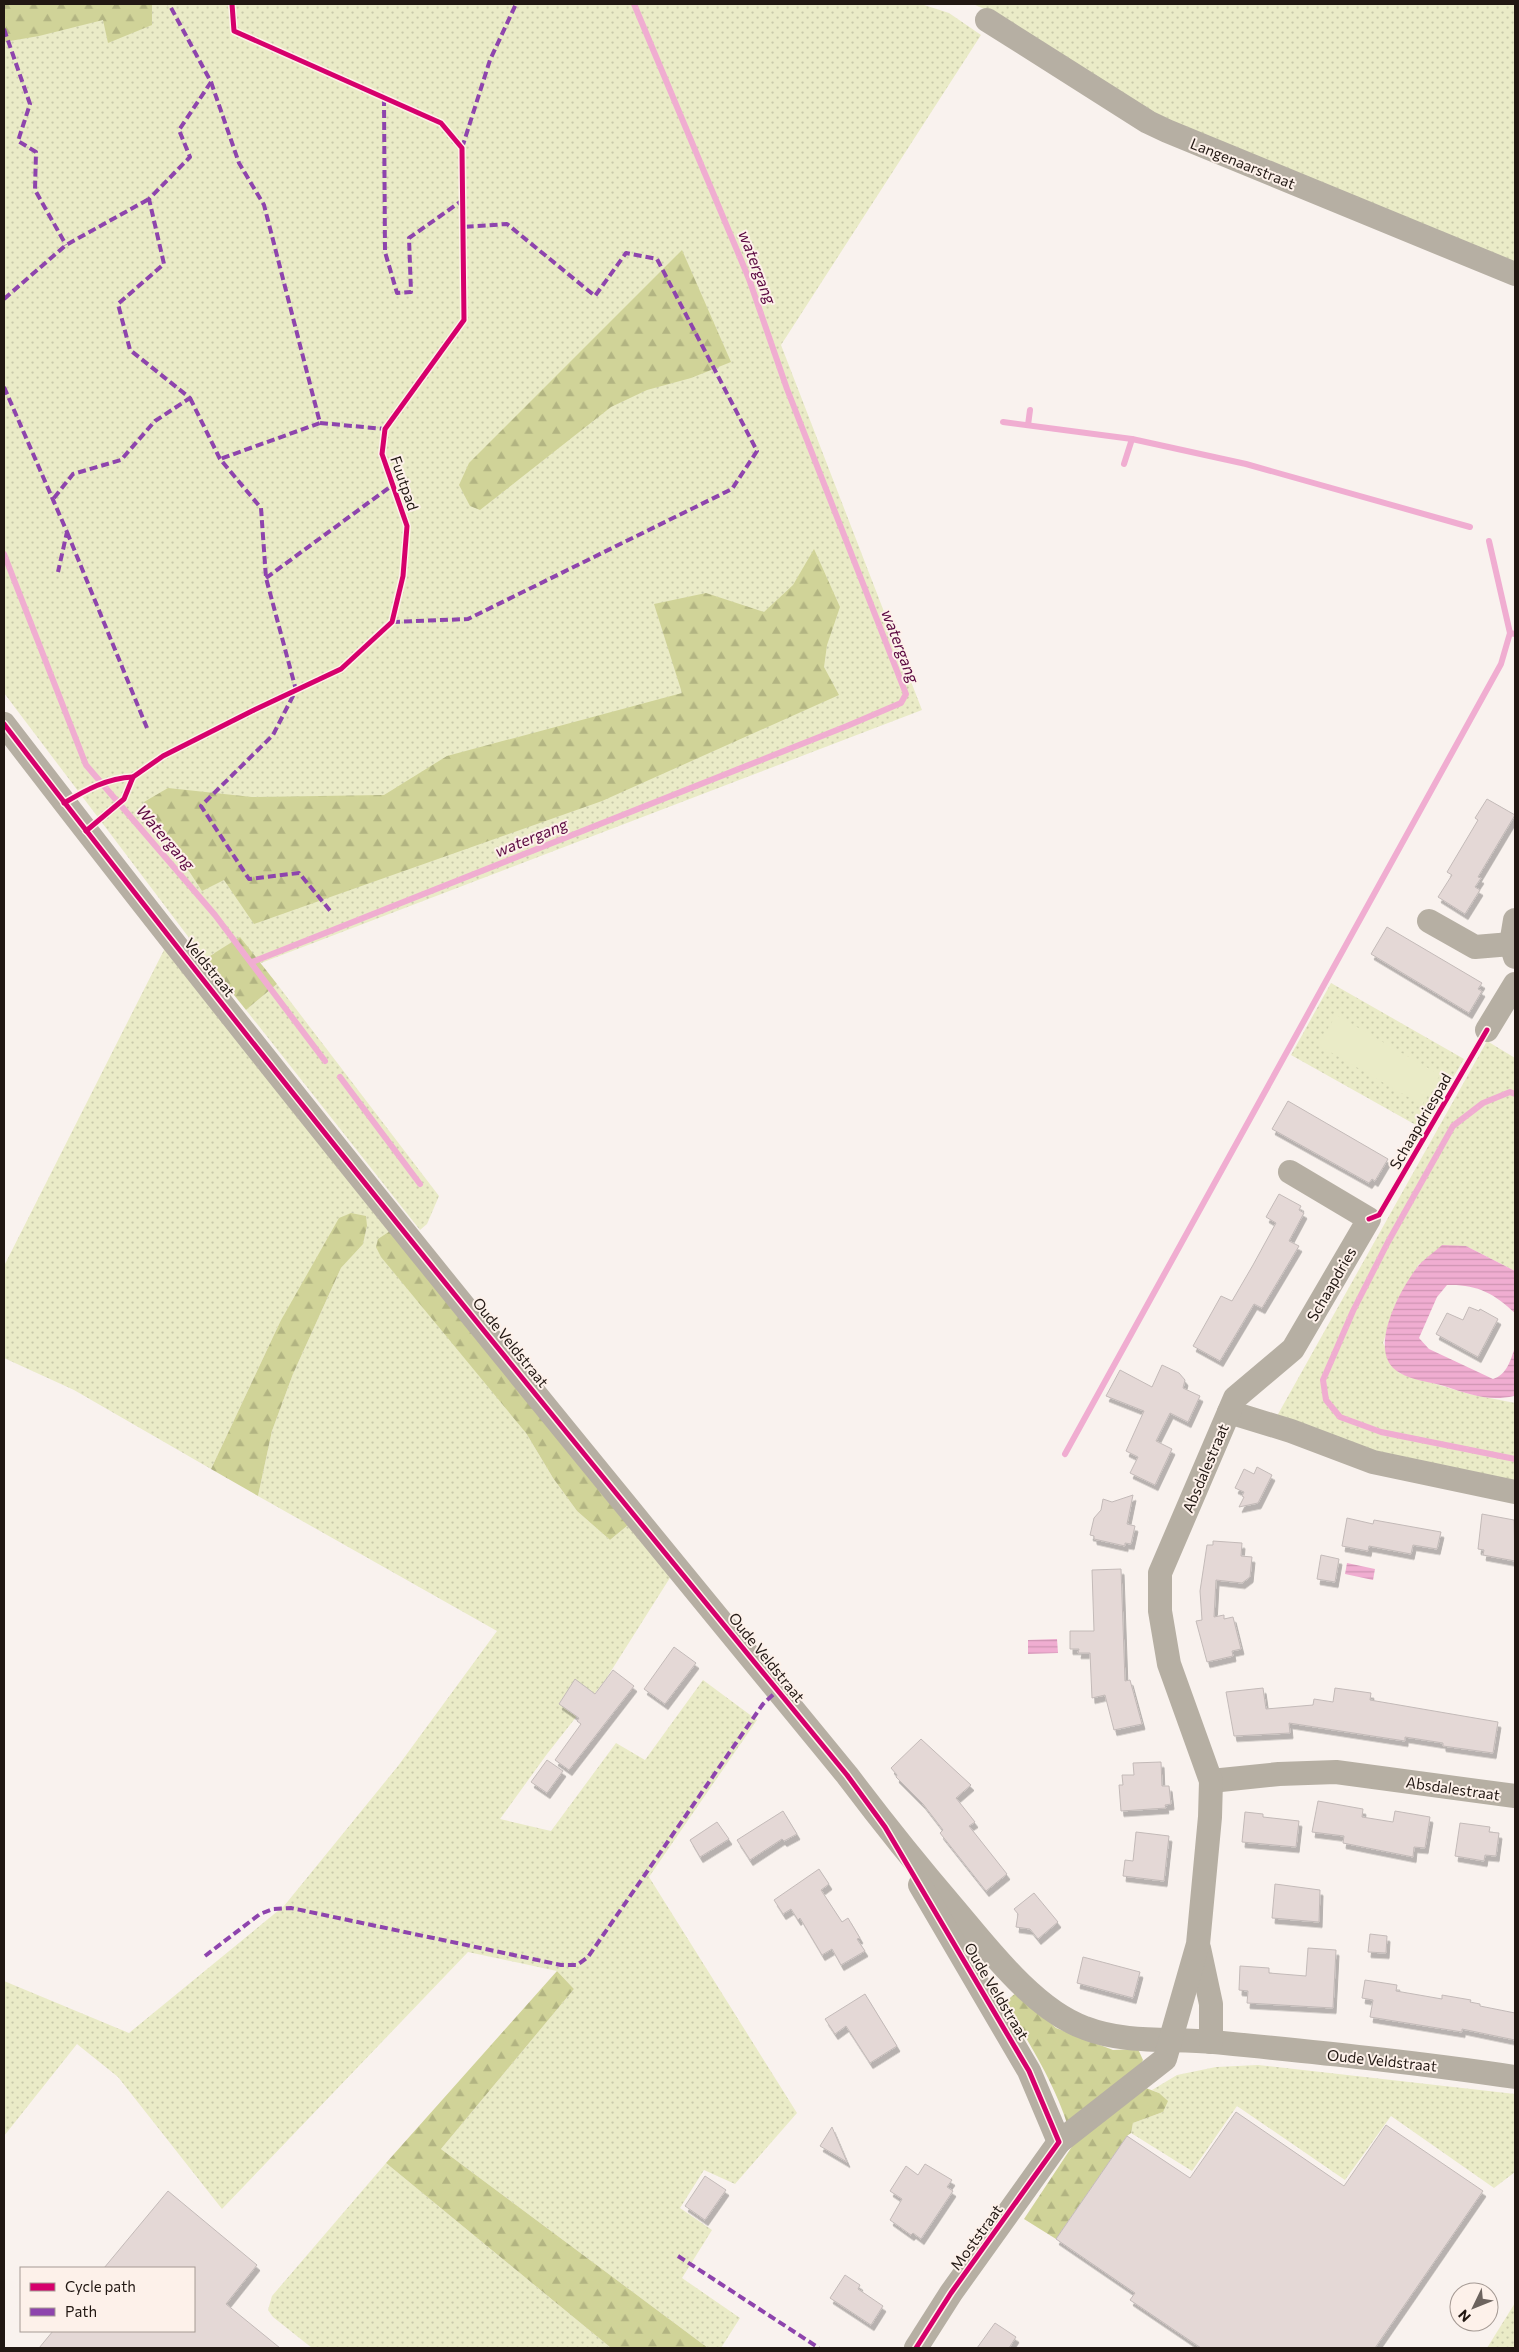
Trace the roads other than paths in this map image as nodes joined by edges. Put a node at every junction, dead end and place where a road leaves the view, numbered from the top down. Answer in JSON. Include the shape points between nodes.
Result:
{"nodes":[{"id":1,"x":987,"y":20,"type":"dead end"},
{"id":2,"x":1515,"y":274,"type":"edge"},
{"id":3,"x":4,"y":724,"type":"edge"},
{"id":4,"x":1515,"y":920,"type":"edge"},
{"id":5,"x":1430,"y":921,"type":"dead end"},
{"id":6,"x":1513,"y":950,"type":"edge"},
{"id":7,"x":1515,"y":984,"type":"edge"},
{"id":8,"x":1487,"y":1030,"type":"dead end"},
{"id":9,"x":1290,"y":1172,"type":"dead end"},
{"id":10,"x":399,"y":1224,"type":"joint"},
{"id":11,"x":1229,"y":1412,"type":"junction"},
{"id":12,"x":1515,"y":1492,"type":"edge"},
{"id":13,"x":1211,"y":1781,"type":"junction"},
{"id":14,"x":1515,"y":1796,"type":"edge"},
{"id":15,"x":886,"y":1827,"type":"junction"},
{"id":16,"x":1198,"y":1944,"type":"junction"},
{"id":17,"x":1170,"y":2040,"type":"junction"},
{"id":18,"x":1211,"y":2042,"type":"junction"},
{"id":19,"x":1515,"y":2078,"type":"edge"},
{"id":20,"x":1059,"y":2142,"type":"junction"},
{"id":21,"x":916,"y":2348,"type":"edge"}],
"edges":[{"from":1,"to":2,"type":"street","name":"Langenaarstraat","via":[[1148,122]]},
{"from":3,"to":10,"type":"street","name":"Veldstraat"},
{"from":4,"to":6,"type":"street"},
{"from":5,"to":6,"type":"street","via":[[1475,947]]},
{"from":7,"to":8,"type":"street"},
{"from":9,"to":11,"type":"street","name":"Schaapdries","via":[[1369,1219],[1293,1349],[1235,1398]]},
{"from":10,"to":15,"type":"street","name":"Oude Veldstraat"},
{"from":11,"to":12,"type":"street","name":"Absdalestraat","via":[[1373,1462]]},
{"from":11,"to":13,"type":"street","name":"Absdalestraat","via":[[1160,1573],[1160,1611],[1169,1664]]},
{"from":13,"to":14,"type":"street","name":"Absdalestraat","via":[[1336,1772]]},
{"from":13,"to":16,"type":"street","name":"Absdalestraat"},
{"from":15,"to":17,"type":"street","name":"Oude Veldstraat","via":[[991,1951],[1042,2004],[1084,2028],[1123,2038]]},
{"from":15,"to":20,"type":"street","name":"Oude Veldstraat","via":[[1029,2070]]},
{"from":16,"to":17,"type":"street","name":"Absdalestraat"},
{"from":16,"to":18,"type":"street","name":"Absdalestraat","via":[[1211,2004]]},
{"from":17,"to":18,"type":"street","name":"Oude Veldstraat"},
{"from":17,"to":20,"type":"street","name":"Moststraat","via":[[1165,2059]]},
{"from":18,"to":19,"type":"street","name":"Oude Veldstraat","via":[[1454,2068]]},
{"from":20,"to":21,"type":"street","name":"Moststraat","via":[[951,2293]]}]}
